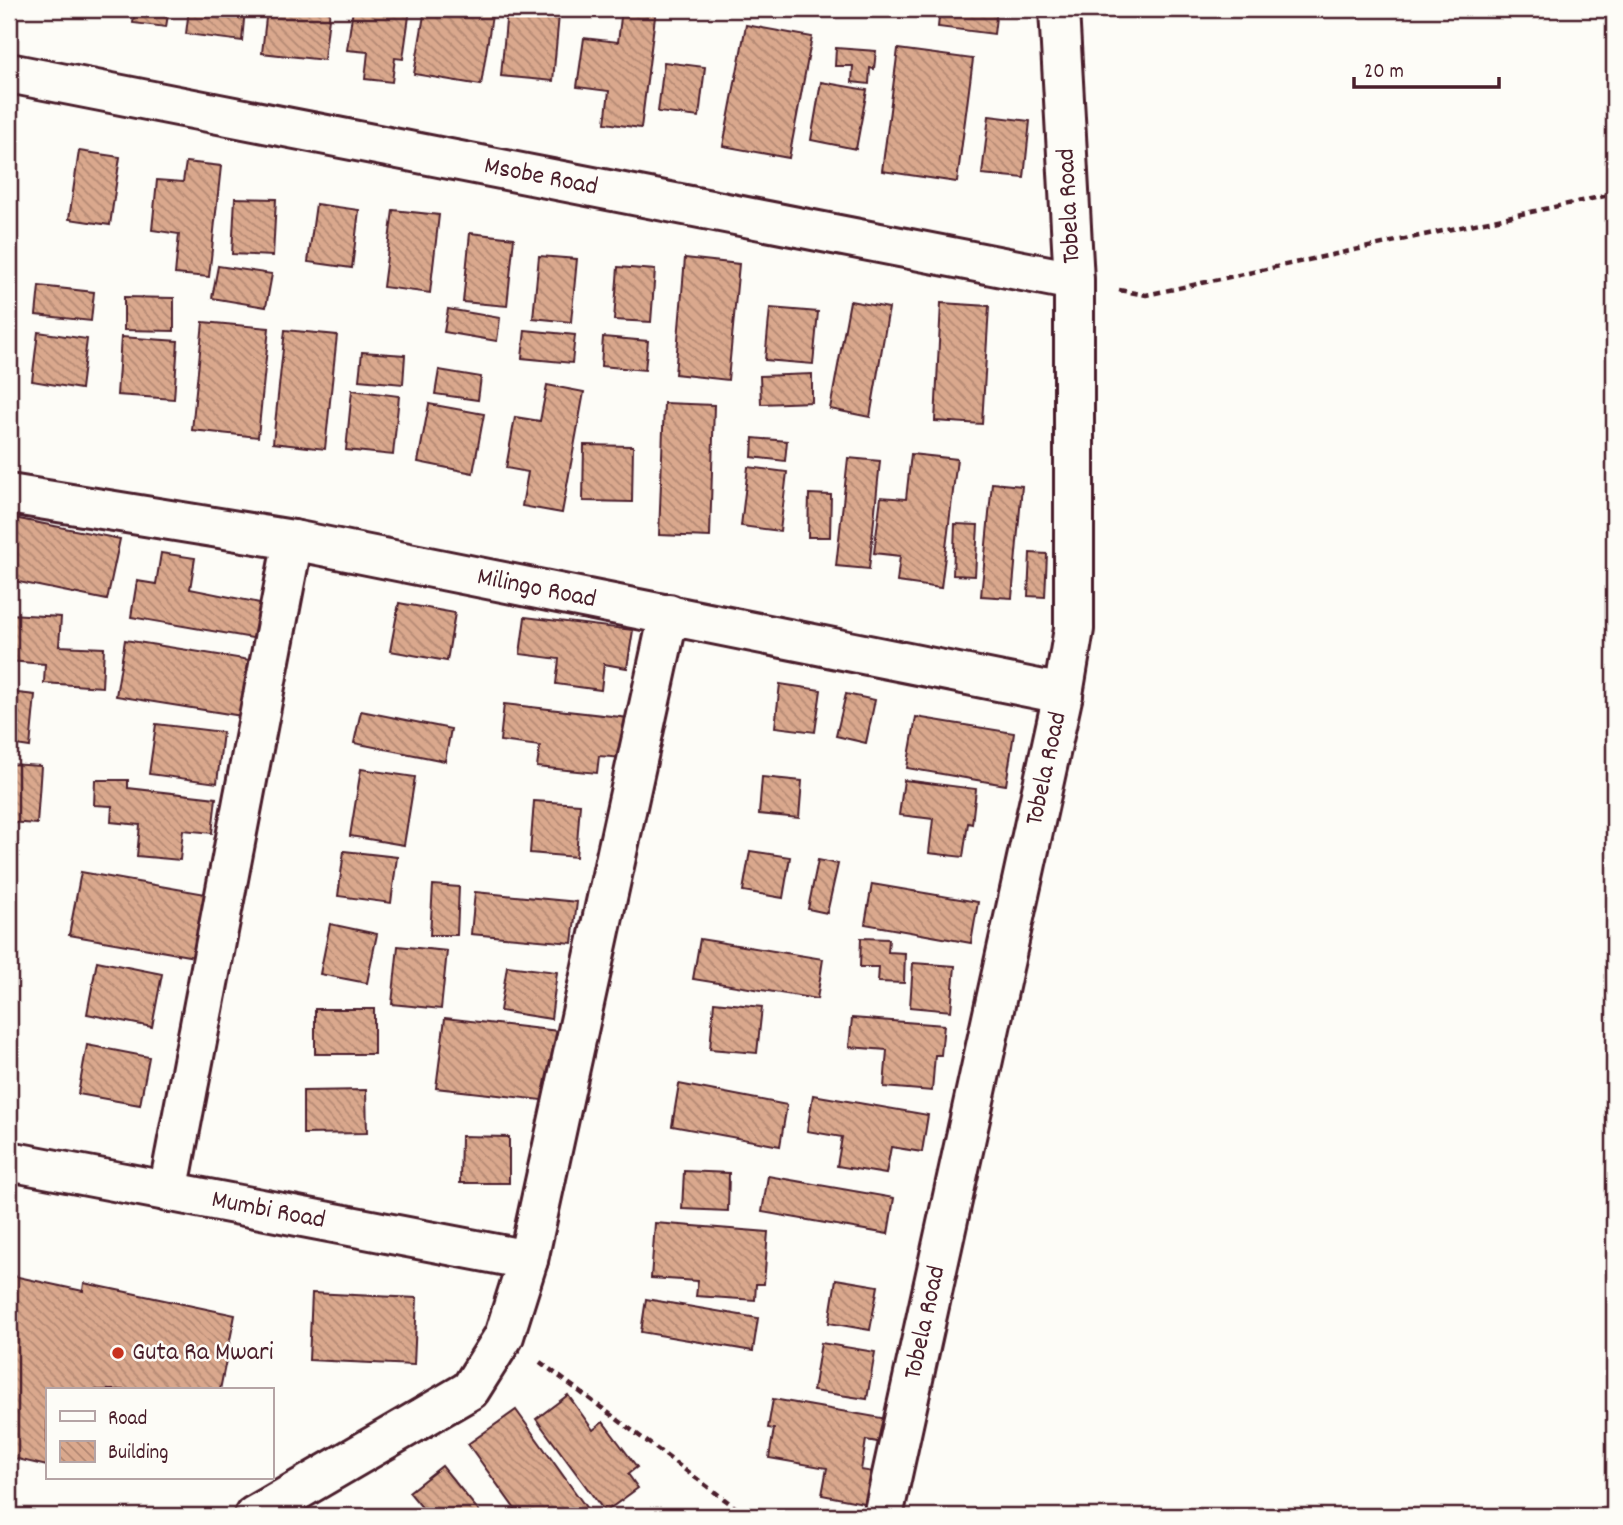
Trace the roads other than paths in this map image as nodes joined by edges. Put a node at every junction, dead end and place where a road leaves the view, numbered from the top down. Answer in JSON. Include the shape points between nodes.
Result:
{"nodes":[{"id":1,"x":1059,"y":9,"type":"edge"},
{"id":2,"x":9,"y":73,"type":"edge"},
{"id":3,"x":1074,"y":281,"type":"junction"},
{"id":4,"x":9,"y":494,"type":"edge"},
{"id":5,"x":293,"y":540,"type":"junction"},
{"id":6,"x":669,"y":614,"type":"junction"},
{"id":7,"x":1063,"y":694,"type":"junction"},
{"id":8,"x":9,"y":1161,"type":"edge"},
{"id":9,"x":167,"y":1192,"type":"junction"},
{"id":10,"x":528,"y":1260,"type":"junction"},
{"id":11,"x":254,"y":1516,"type":"edge"},
{"id":12,"x":883,"y":1516,"type":"edge"}],
"edges":[{"from":1,"to":3,"type":"street","name":"Tobela Road"},
{"from":2,"to":3,"type":"street","name":"Msobe Road"},
{"from":3,"to":7,"type":"street","name":"Tobela Road","via":[[1074,628]]},
{"from":4,"to":5,"type":"street","name":"Milingo Road"},
{"from":5,"to":6,"type":"street","name":"Milingo Road"},
{"from":5,"to":9,"type":"street"},
{"from":6,"to":7,"type":"street","name":"Milingo Road"},
{"from":6,"to":10,"type":"street"},
{"from":7,"to":12,"type":"street","name":"Tobela Road"},
{"from":8,"to":9,"type":"street","name":"Mumbi Road"},
{"from":9,"to":10,"type":"street","name":"Mumbi Road"},
{"from":10,"to":11,"type":"street","via":[[504,1336],[470,1390]]}]}
